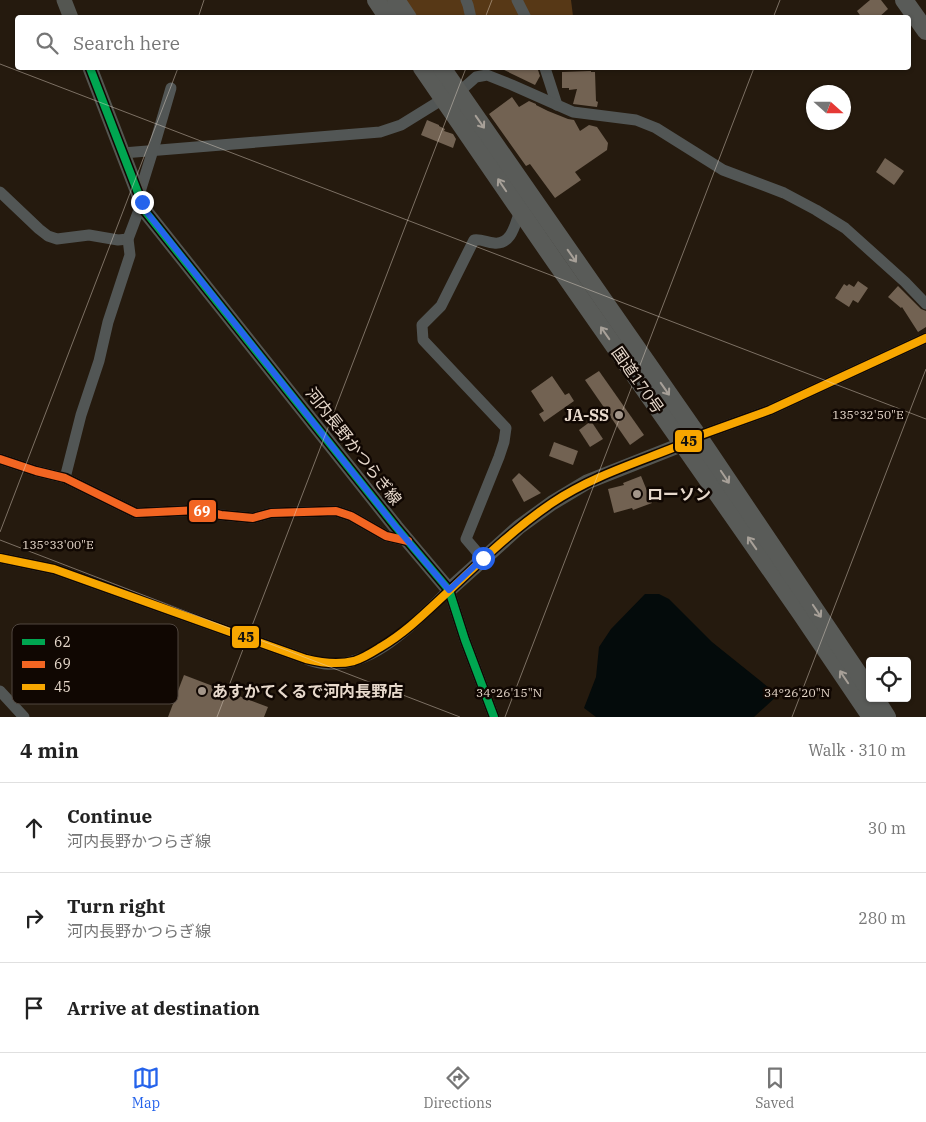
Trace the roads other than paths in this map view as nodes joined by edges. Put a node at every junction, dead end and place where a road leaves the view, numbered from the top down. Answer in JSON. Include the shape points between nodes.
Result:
{"nodes":[{"id":1,"x":64,"y":0,"type":"edge"},
{"id":2,"x":376,"y":0,"type":"edge"},
{"id":3,"x":396,"y":0,"type":"edge"},
{"id":4,"x":466,"y":0,"type":"edge"},
{"id":5,"x":517,"y":0,"type":"edge"},
{"id":6,"x":904,"y":0,"type":"edge"},
{"id":7,"x":70,"y":15,"type":"edge"},
{"id":8,"x":386,"y":15,"type":"edge"},
{"id":9,"x":406,"y":15,"type":"edge"},
{"id":10,"x":470,"y":15,"type":"edge"},
{"id":11,"x":524,"y":15,"type":"edge"},
{"id":12,"x":926,"y":31,"type":"edge"},
{"id":13,"x":91,"y":70,"type":"edge"},
{"id":14,"x":424,"y":70,"type":"edge"},
{"id":15,"x":443,"y":70,"type":"edge"},
{"id":16,"x":547,"y":70,"type":"edge"},
{"id":17,"x":483,"y":72,"type":"edge"},
{"id":18,"x":170,"y":88,"type":"dead end"},
{"id":19,"x":451,"y":95,"type":"junction"},
{"id":20,"x":557,"y":105,"type":"junction"},
{"id":21,"x":153,"y":150,"type":"junction"},
{"id":22,"x":123,"y":153,"type":"junction"},
{"id":23,"x":0,"y":192,"type":"edge"},
{"id":24,"x":141,"y":199,"type":"junction"},
{"id":25,"x":520,"y":211,"type":"junction"},
{"id":26,"x":128,"y":239,"type":"junction"},
{"id":27,"x":926,"y":304,"type":"edge"},
{"id":28,"x":926,"y":338,"type":"edge"},
{"id":29,"x":690,"y":440,"type":"junction"},
{"id":30,"x":0,"y":459,"type":"edge"},
{"id":31,"x":65,"y":478,"type":"junction"},
{"id":32,"x":408,"y":541,"type":"junction"},
{"id":33,"x":0,"y":558,"type":"edge"},
{"id":34,"x":483,"y":558,"type":"junction"},
{"id":35,"x":449,"y":590,"type":"junction"},
{"id":36,"x":866,"y":685,"type":"edge"},
{"id":37,"x":0,"y":691,"type":"edge"},
{"id":38,"x":878,"y":702,"type":"edge"},
{"id":39,"x":24,"y":717,"type":"edge"},
{"id":40,"x":494,"y":717,"type":"edge"},
{"id":41,"x":871,"y":717,"type":"edge"},
{"id":42,"x":887,"y":717,"type":"edge"}],
"edges":[{"from":1,"to":7,"type":"main road"},
{"from":2,"to":8,"type":"highway"},
{"from":3,"to":9,"type":"highway"},
{"from":4,"to":10,"type":"street"},
{"from":5,"to":11,"type":"street"},
{"from":6,"to":12,"type":"highway"},
{"from":13,"to":22,"type":"main road","name":"河内長野かつらぎ線"},
{"from":14,"to":19,"type":"highway","name":"国道170号"},
{"from":15,"to":19,"type":"highway","name":"国道170号"},
{"from":16,"to":20,"type":"street"},
{"from":17,"to":19,"type":"street"},
{"from":17,"to":20,"type":"street"},
{"from":18,"to":21,"type":"street"},
{"from":19,"to":21,"type":"street","via":[[401,125],[380,132]]},
{"from":25,"to":19,"type":"highway","name":"国道170号","one_way":true},
{"from":19,"to":29,"type":"highway","name":"国道170号","one_way":true},
{"from":20,"to":27,"type":"street","via":[[573,112],[636,120],[656,128],[723,170],[784,193],[816,210],[845,228]]},
{"from":21,"to":22,"type":"street"},
{"from":21,"to":24,"type":"street"},
{"from":22,"to":24,"type":"main road","name":"河内長野かつらぎ線"},
{"from":23,"to":26,"type":"street","via":[[48,236],[57,239],[89,235]]},
{"from":24,"to":26,"type":"street"},
{"from":24,"to":32,"type":"main road","name":"河内長野かつらぎ線","via":[[145,210]]},
{"from":29,"to":25,"type":"highway","name":"国道170号","one_way":true},
{"from":25,"to":34,"type":"street","via":[[512,235],[504,242],[474,240],[441,306],[422,325],[422,340],[506,428],[504,442],[466,540]]},
{"from":26,"to":31,"type":"street","via":[[130,255]]},
{"from":28,"to":29,"type":"street","via":[[770,410]]},
{"from":29,"to":34,"type":"main road","via":[[588,482],[552,503]]},
{"from":29,"to":36,"type":"highway","name":"国道170号","one_way":true},
{"from":41,"to":29,"type":"highway","name":"国道170号","one_way":true,"via":[[794,604]]},
{"from":30,"to":31,"type":"street"},
{"from":31,"to":32,"type":"street","via":[[136,513],[199,510],[253,518],[271,513],[336,511],[386,536]]},
{"from":32,"to":35,"type":"main road","name":"河内長野かつらぎ線"},
{"from":33,"to":35,"type":"street","via":[[54,569],[324,664],[354,661],[368,655],[407,630]]},
{"from":34,"to":35,"type":"main road"},
{"from":35,"to":40,"type":"street"},
{"from":37,"to":39,"type":"street"},
{"from":38,"to":42,"type":"highway"}]}
